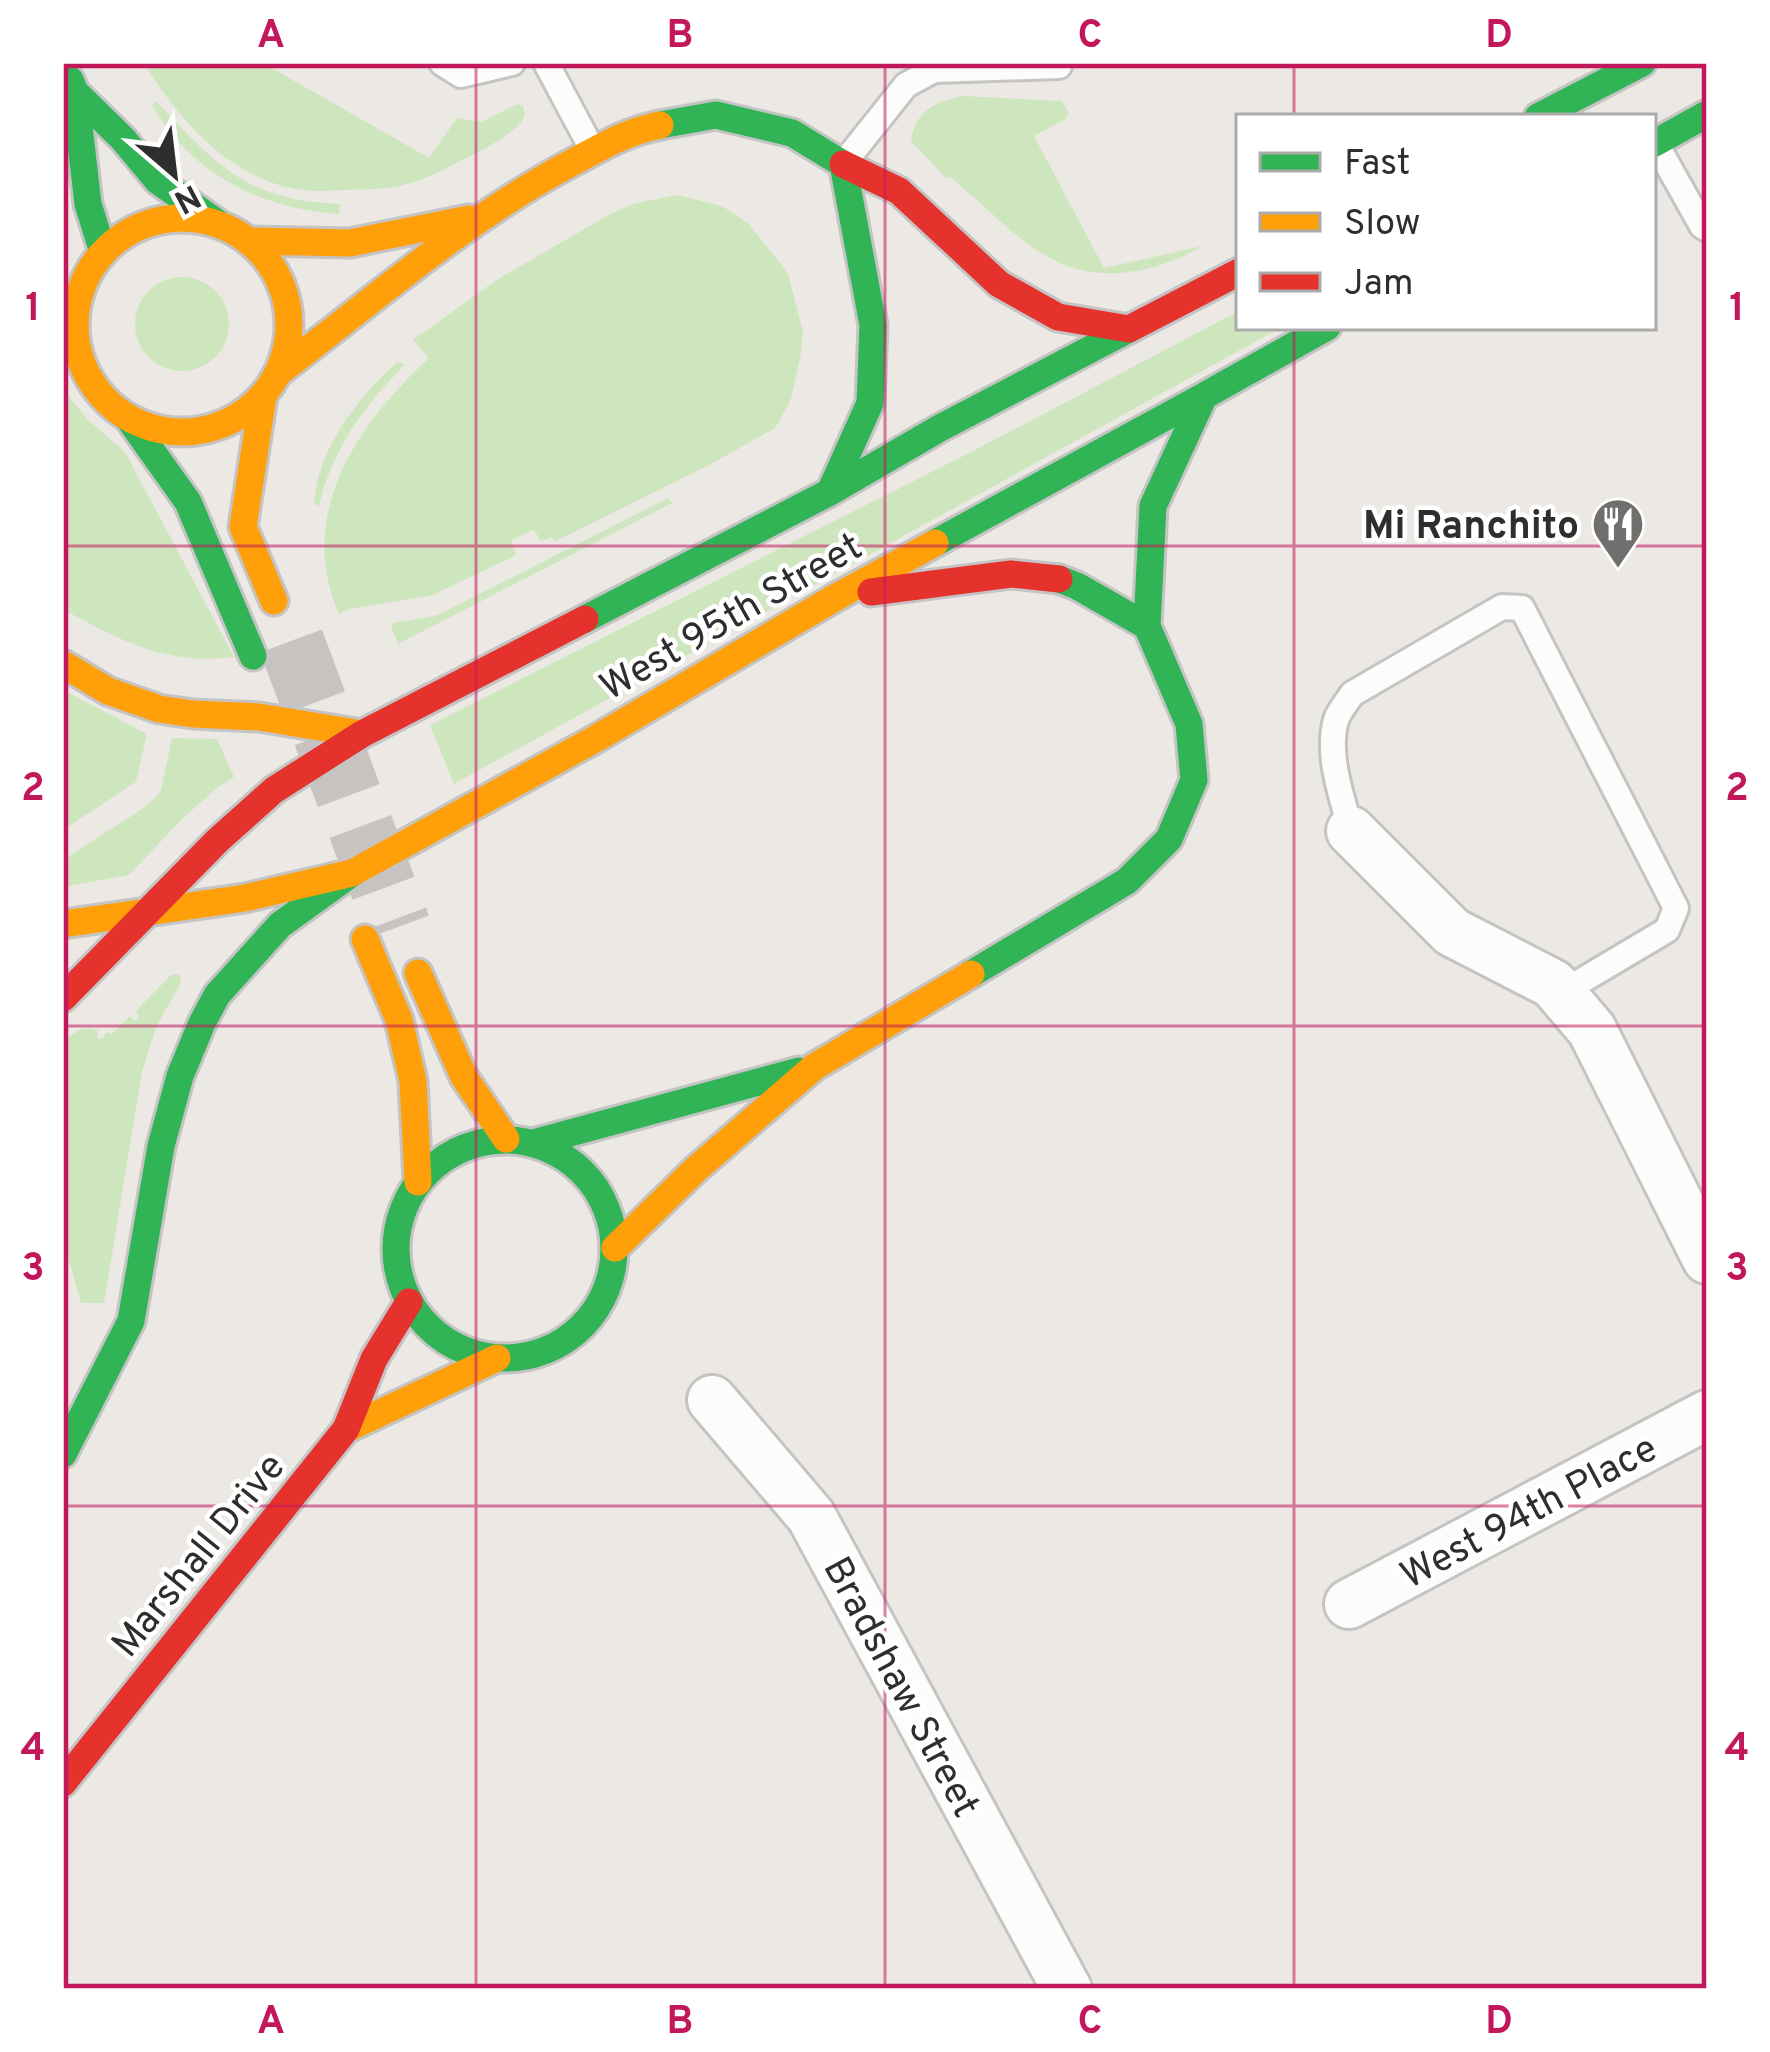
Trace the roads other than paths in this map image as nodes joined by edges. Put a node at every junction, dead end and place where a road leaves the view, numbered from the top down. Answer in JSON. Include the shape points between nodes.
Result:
{"nodes":[{"id":1,"x":63,"y":63,"type":"edge"},
{"id":2,"x":442,"y":63,"type":"edge"},
{"id":3,"x":512,"y":63,"type":"edge"},
{"id":4,"x":546,"y":63,"type":"edge"},
{"id":5,"x":1060,"y":63,"type":"edge"},
{"id":6,"x":1642,"y":63,"type":"edge"},
{"id":7,"x":1608,"y":71,"type":"edge"},
{"id":8,"x":75,"y":92,"type":"junction"},
{"id":9,"x":1543,"y":114,"type":"edge"},
{"id":10,"x":1707,"y":114,"type":"edge"},
{"id":11,"x":1656,"y":142,"type":"edge"},
{"id":12,"x":1656,"y":146,"type":"edge"},
{"id":13,"x":593,"y":151,"type":"junction"},
{"id":14,"x":843,"y":164,"type":"junction"},
{"id":15,"x":484,"y":216,"type":"junction"},
{"id":16,"x":219,"y":224,"type":"junction"},
{"id":17,"x":1707,"y":229,"type":"edge"},
{"id":18,"x":249,"y":241,"type":"junction"},
{"id":19,"x":103,"y":252,"type":"junction"},
{"id":20,"x":1236,"y":274,"type":"edge"},
{"id":21,"x":1129,"y":329,"type":"junction"},
{"id":22,"x":1322,"y":330,"type":"edge"},
{"id":23,"x":271,"y":384,"type":"junction"},
{"id":24,"x":1204,"y":396,"type":"junction"},
{"id":25,"x":129,"y":419,"type":"junction"},
{"id":26,"x":830,"y":493,"type":"junction"},
{"id":27,"x":838,"y":596,"type":"junction"},
{"id":28,"x":283,"y":622,"type":"tunnel mouth"},
{"id":29,"x":1147,"y":626,"type":"junction"},
{"id":30,"x":254,"y":656,"type":"dead end"},
{"id":31,"x":63,"y":664,"type":"edge"},
{"id":32,"x":362,"y":734,"type":"junction"},
{"id":33,"x":1351,"y":831,"type":"joint"},
{"id":34,"x":352,"y":873,"type":"junction"},
{"id":35,"x":150,"y":910,"type":"junction"},
{"id":36,"x":63,"y":924,"type":"edge"},
{"id":37,"x":365,"y":939,"type":"tunnel mouth"},
{"id":38,"x":407,"y":949,"type":"tunnel mouth"},
{"id":39,"x":1561,"y":994,"type":"junction"},
{"id":40,"x":63,"y":998,"type":"edge"},
{"id":41,"x":814,"y":1067,"type":"junction"},
{"id":42,"x":519,"y":1141,"type":"junction"},
{"id":43,"x":418,"y":1182,"type":"junction"},
{"id":44,"x":615,"y":1248,"type":"junction"},
{"id":45,"x":1707,"y":1259,"type":"edge"},
{"id":46,"x":409,"y":1302,"type":"junction"},
{"id":47,"x":497,"y":1358,"type":"junction"},
{"id":48,"x":712,"y":1400,"type":"dead end"},
{"id":49,"x":1707,"y":1415,"type":"edge"},
{"id":50,"x":346,"y":1430,"type":"junction"},
{"id":51,"x":63,"y":1454,"type":"edge"},
{"id":52,"x":1348,"y":1604,"type":"dead end"},
{"id":53,"x":63,"y":1784,"type":"edge"},
{"id":54,"x":1067,"y":1989,"type":"edge"}],
"edges":[{"from":1,"to":8,"type":"main road"},
{"from":2,"to":3,"type":"lane","via":[[461,75]]},
{"from":4,"to":13,"type":"lane"},
{"from":5,"to":14,"type":"lane","via":[[934,70],[906,85]]},
{"from":6,"to":7,"type":"main road"},
{"from":7,"to":9,"type":"main road"},
{"from":8,"to":16,"type":"main road","via":[[158,181]]},
{"from":8,"to":19,"type":"main road","via":[[88,204]]},
{"from":10,"to":11,"type":"main road"},
{"from":12,"to":17,"type":"lane"},
{"from":13,"to":14,"type":"main road","via":[[631,131],[716,116],[793,133]]},
{"from":13,"to":15,"type":"main road"},
{"from":14,"to":21,"type":"main road","via":[[898,191],[999,284],[1058,317]]},
{"from":14,"to":26,"type":"main road","via":[[873,325],[871,392]]},
{"from":15,"to":18,"type":"main road","via":[[350,243]]},
{"from":15,"to":23,"type":"main road"},
{"from":16,"to":18,"type":"main road"},
{"from":16,"to":19,"type":"main road","via":[[157,221]]},
{"from":18,"to":23,"type":"main road","via":[[287,301],[289,338]]},
{"from":19,"to":25,"type":"main road","via":[[76,310],[76,342],[86,373]]},
{"from":20,"to":21,"type":"main road","name":"West 95th Street"},
{"from":21,"to":26,"type":"main road","name":"West 95th Street"},
{"from":22,"to":24,"type":"main road","name":"West 95th Street"},
{"from":23,"to":25,"type":"main road","via":[[235,419],[200,431]]},
{"from":23,"to":28,"type":"main road","via":[[243,527]]},
{"from":24,"to":27,"type":"main road","name":"West 95th Street"},
{"from":24,"to":29,"type":"main road","via":[[1153,506]]},
{"from":25,"to":30,"type":"main road","via":[[188,502]]},
{"from":26,"to":32,"type":"main road","name":"West 95th Street"},
{"from":27,"to":29,"type":"main road","via":[[1011,574],[1052,577]]},
{"from":27,"to":34,"type":"main road","name":"West 95th Street"},
{"from":29,"to":41,"type":"main road","via":[[1189,724],[1194,780],[1169,839],[1127,881]]},
{"from":31,"to":32,"type":"main road","via":[[128,700],[163,709]]},
{"from":32,"to":35,"type":"main road","name":"West 95th Street","via":[[274,790]]},
{"from":33,"to":39,"type":"street","via":[[1452,932]]},
{"from":33,"to":39,"type":"lane","via":[[1333,741],[1352,694],[1502,607],[1522,608],[1676,908],[1667,930]]},
{"from":34,"to":35,"type":"main road","name":"West 95th Street"},
{"from":34,"to":51,"type":"main road","via":[[280,926],[202,1023],[161,1146],[131,1321]]},
{"from":35,"to":36,"type":"main road","name":"West 95th Street"},
{"from":35,"to":40,"type":"main road","name":"West 95th Street"},
{"from":37,"to":43,"type":"main road","via":[[399,1020],[413,1081]]},
{"from":38,"to":42,"type":"main road","via":[[464,1077]]},
{"from":39,"to":45,"type":"street","via":[[1592,1030]]},
{"from":41,"to":42,"type":"main road"},
{"from":41,"to":44,"type":"main road"},
{"from":42,"to":43,"type":"main road","via":[[472,1144]]},
{"from":42,"to":44,"type":"main road","via":[[566,1157],[592,1182]]},
{"from":43,"to":46,"type":"main road","via":[[395,1240]]},
{"from":44,"to":47,"type":"main road","via":[[592,1315],[566,1340]]},
{"from":46,"to":47,"type":"main road","via":[[431,1330]]},
{"from":46,"to":50,"type":"main road","name":"Marshall Drive","via":[[374,1359]]},
{"from":47,"to":50,"type":"main road","name":"Marshall Drive"},
{"from":48,"to":54,"type":"street","name":"Bradshaw Street","via":[[811,1516]]},
{"from":49,"to":52,"type":"street","name":"West 94th Place"},
{"from":50,"to":53,"type":"main road","name":"Marshall Drive"}]}
